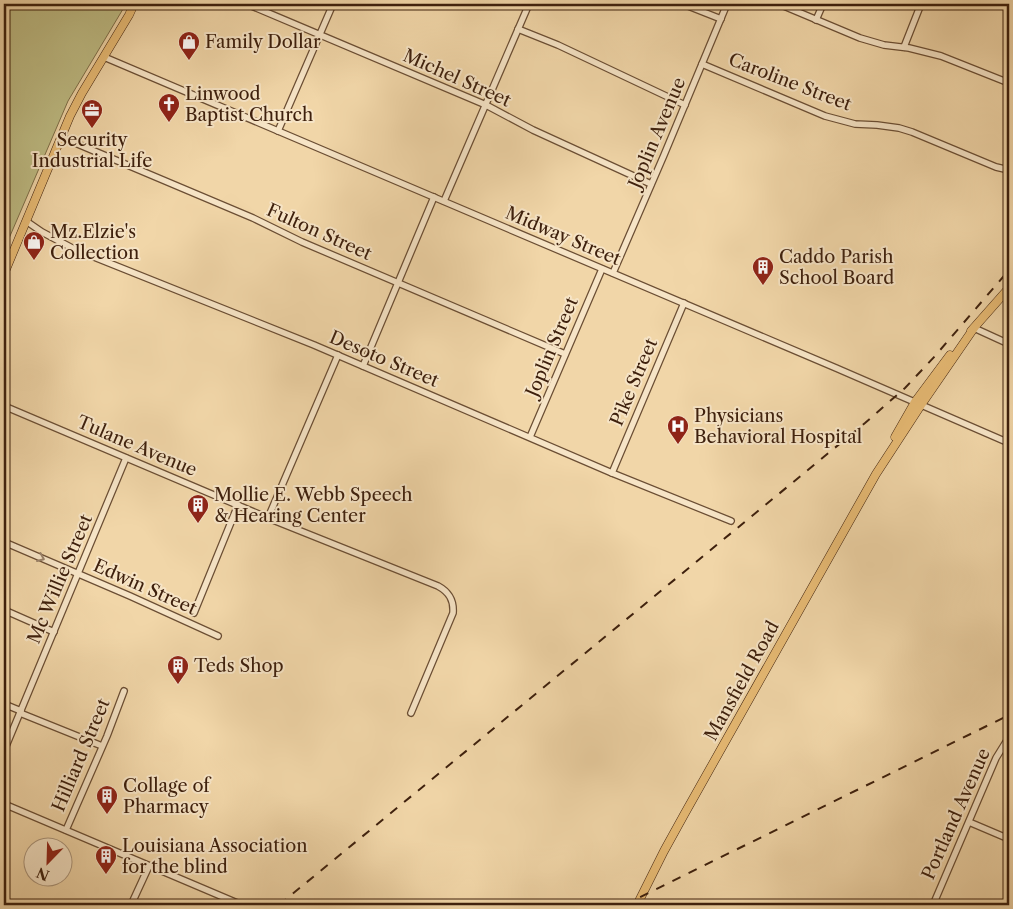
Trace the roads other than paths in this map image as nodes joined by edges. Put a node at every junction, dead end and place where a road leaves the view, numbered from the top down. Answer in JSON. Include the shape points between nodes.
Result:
{"nodes":[{"id":1,"x":134,"y":4,"type":"edge"},
{"id":2,"x":247,"y":4,"type":"edge"},
{"id":3,"x":333,"y":4,"type":"edge"},
{"id":4,"x":519,"y":4,"type":"edge"},
{"id":5,"x":683,"y":4,"type":"edge"},
{"id":6,"x":727,"y":4,"type":"edge"},
{"id":7,"x":779,"y":4,"type":"edge"},
{"id":8,"x":823,"y":4,"type":"edge"},
{"id":9,"x":921,"y":4,"type":"edge"},
{"id":10,"x":528,"y":5,"type":"edge"},
{"id":11,"x":721,"y":19,"type":"junction"},
{"id":12,"x":816,"y":20,"type":"junction"},
{"id":13,"x":518,"y":29,"type":"junction"},
{"id":14,"x":320,"y":34,"type":"junction"},
{"id":15,"x":904,"y":47,"type":"junction"},
{"id":16,"x":104,"y":57,"type":"junction"},
{"id":17,"x":702,"y":64,"type":"junction"},
{"id":18,"x":1009,"y":83,"type":"edge"},
{"id":19,"x":486,"y":105,"type":"junction"},
{"id":20,"x":685,"y":105,"type":"junction"},
{"id":21,"x":278,"y":131,"type":"junction"},
{"id":22,"x":61,"y":137,"type":"junction"},
{"id":23,"x":1009,"y":170,"type":"edge"},
{"id":24,"x":651,"y":184,"type":"junction"},
{"id":25,"x":434,"y":197,"type":"junction"},
{"id":26,"x":444,"y":201,"type":"junction"},
{"id":27,"x":26,"y":221,"type":"junction"},
{"id":28,"x":602,"y":269,"type":"junction"},
{"id":29,"x":613,"y":273,"type":"junction"},
{"id":30,"x":4,"y":274,"type":"edge"},
{"id":31,"x":397,"y":283,"type":"junction"},
{"id":32,"x":1009,"y":288,"type":"edge"},
{"id":33,"x":684,"y":303,"type":"junction"},
{"id":34,"x":974,"y":328,"type":"junction"},
{"id":35,"x":1009,"y":344,"type":"edge"},
{"id":36,"x":565,"y":354,"type":"junction"},
{"id":37,"x":338,"y":355,"type":"junction"},
{"id":38,"x":363,"y":366,"type":"junction"},
{"id":39,"x":918,"y":404,"type":"junction"},
{"id":40,"x":4,"y":406,"type":"edge"},
{"id":41,"x":530,"y":437,"type":"junction"},
{"id":42,"x":1009,"y":443,"type":"edge"},
{"id":43,"x":126,"y":458,"type":"junction"},
{"id":44,"x":612,"y":473,"type":"junction"},
{"id":45,"x":238,"y":505,"type":"junction"},
{"id":46,"x":268,"y":518,"type":"junction"},
{"id":47,"x":731,"y":521,"type":"dead end"},
{"id":48,"x":4,"y":542,"type":"edge"},
{"id":49,"x":78,"y":574,"type":"junction"},
{"id":50,"x":4,"y":610,"type":"edge"},
{"id":51,"x":194,"y":613,"type":"dead end"},
{"id":52,"x":54,"y":632,"type":"junction"},
{"id":53,"x":218,"y":636,"type":"dead end"},
{"id":54,"x":124,"y":691,"type":"dead end"},
{"id":55,"x":4,"y":704,"type":"edge"},
{"id":56,"x":20,"y":712,"type":"junction"},
{"id":57,"x":411,"y":713,"type":"dead end"},
{"id":58,"x":1009,"y":739,"type":"edge"},
{"id":59,"x":102,"y":746,"type":"junction"},
{"id":60,"x":4,"y":751,"type":"edge"},
{"id":61,"x":4,"y":804,"type":"edge"},
{"id":62,"x":969,"y":822,"type":"junction"},
{"id":63,"x":66,"y":830,"type":"junction"},
{"id":64,"x":1009,"y":839,"type":"edge"},
{"id":65,"x":149,"y":866,"type":"junction"},
{"id":66,"x":131,"y":905,"type":"edge"},
{"id":67,"x":242,"y":905,"type":"edge"},
{"id":68,"x":637,"y":905,"type":"edge"},
{"id":69,"x":933,"y":905,"type":"edge"}],
"edges":[{"from":1,"to":16,"type":"main road"},
{"from":2,"to":14,"type":"street","name":"Michel Street"},
{"from":3,"to":14,"type":"street"},
{"from":4,"to":10,"type":"street"},
{"from":5,"to":11,"type":"street"},
{"from":6,"to":11,"type":"street","name":"Joplin Avenue"},
{"from":7,"to":12,"type":"street"},
{"from":8,"to":12,"type":"street"},
{"from":9,"to":15,"type":"street"},
{"from":10,"to":13,"type":"street"},
{"from":11,"to":17,"type":"street","name":"Joplin Avenue"},
{"from":12,"to":15,"type":"street","via":[[872,42]]},
{"from":13,"to":19,"type":"street"},
{"from":13,"to":20,"type":"street"},
{"from":14,"to":19,"type":"street","name":"Michel Street"},
{"from":14,"to":21,"type":"street"},
{"from":15,"to":18,"type":"street","via":[[941,56]]},
{"from":16,"to":21,"type":"street","name":"Midway Street"},
{"from":16,"to":22,"type":"main road"},
{"from":17,"to":20,"type":"street","name":"Joplin Avenue"},
{"from":17,"to":23,"type":"street","name":"Caroline Street","via":[[825,116],[855,124],[899,128]]},
{"from":19,"to":24,"type":"street","name":"Michel Street"},
{"from":19,"to":26,"type":"street"},
{"from":20,"to":24,"type":"street","name":"Joplin Avenue"},
{"from":21,"to":25,"type":"street","name":"Midway Street"},
{"from":22,"to":27,"type":"main road"},
{"from":22,"to":31,"type":"street","name":"Fulton Street"},
{"from":24,"to":29,"type":"street","name":"Joplin Avenue"},
{"from":25,"to":26,"type":"street","name":"Midway Street"},
{"from":25,"to":31,"type":"street"},
{"from":26,"to":28,"type":"street","name":"Midway Street"},
{"from":27,"to":30,"type":"main road"},
{"from":27,"to":37,"type":"street","name":"Desoto Street","via":[[74,249]]},
{"from":28,"to":29,"type":"street","name":"Midway Street"},
{"from":28,"to":36,"type":"street","name":"Joplin Street"},
{"from":29,"to":33,"type":"street","name":"Midway Street"},
{"from":31,"to":36,"type":"street","name":"Fulton Street"},
{"from":31,"to":38,"type":"street"},
{"from":32,"to":34,"type":"main road","name":"Mansfield Road"},
{"from":33,"to":39,"type":"street","name":"Midway Street"},
{"from":33,"to":44,"type":"street","name":"Pike Street"},
{"from":34,"to":35,"type":"street"},
{"from":34,"to":39,"type":"main road","name":"Mansfield Road","via":[[945,361]]},
{"from":36,"to":41,"type":"street","name":"Joplin Street"},
{"from":37,"to":38,"type":"street","name":"Desoto Street"},
{"from":37,"to":46,"type":"street"},
{"from":38,"to":41,"type":"street","name":"Desoto Street"},
{"from":39,"to":42,"type":"street","name":"Midway Street"},
{"from":39,"to":68,"type":"main road","name":"Mansfield Road","via":[[886,455],[685,813]]},
{"from":40,"to":43,"type":"street","name":"Tulane Avenue"},
{"from":41,"to":44,"type":"street","name":"Desoto Street"},
{"from":43,"to":45,"type":"street","name":"Tulane Avenue"},
{"from":43,"to":49,"type":"street","name":"Mc Willie Street"},
{"from":44,"to":47,"type":"street","name":"Desoto Street"},
{"from":45,"to":46,"type":"street","name":"Tulane Avenue"},
{"from":45,"to":51,"type":"street"},
{"from":46,"to":57,"type":"street","name":"Tulane Avenue","via":[[438,586],[450,596],[453,606],[451,618]]},
{"from":48,"to":49,"type":"street","name":"Edwin Street","one_way":true},
{"from":49,"to":52,"type":"street","name":"Mc Willie Street"},
{"from":49,"to":53,"type":"street","name":"Edwin Street"},
{"from":50,"to":52,"type":"street"},
{"from":52,"to":56,"type":"street","name":"Mc Willie Street"},
{"from":54,"to":59,"type":"street","name":"Hilliard Street"},
{"from":55,"to":56,"type":"street"},
{"from":56,"to":59,"type":"street"},
{"from":56,"to":60,"type":"street","name":"Mc Willie Street"},
{"from":58,"to":62,"type":"street","name":"Portland Avenue","via":[[996,758]]},
{"from":59,"to":63,"type":"street","name":"Hilliard Street"},
{"from":61,"to":63,"type":"street"},
{"from":62,"to":64,"type":"street"},
{"from":62,"to":69,"type":"street","name":"Portland Avenue"},
{"from":63,"to":65,"type":"street"},
{"from":65,"to":66,"type":"street"},
{"from":65,"to":67,"type":"street"}]}
